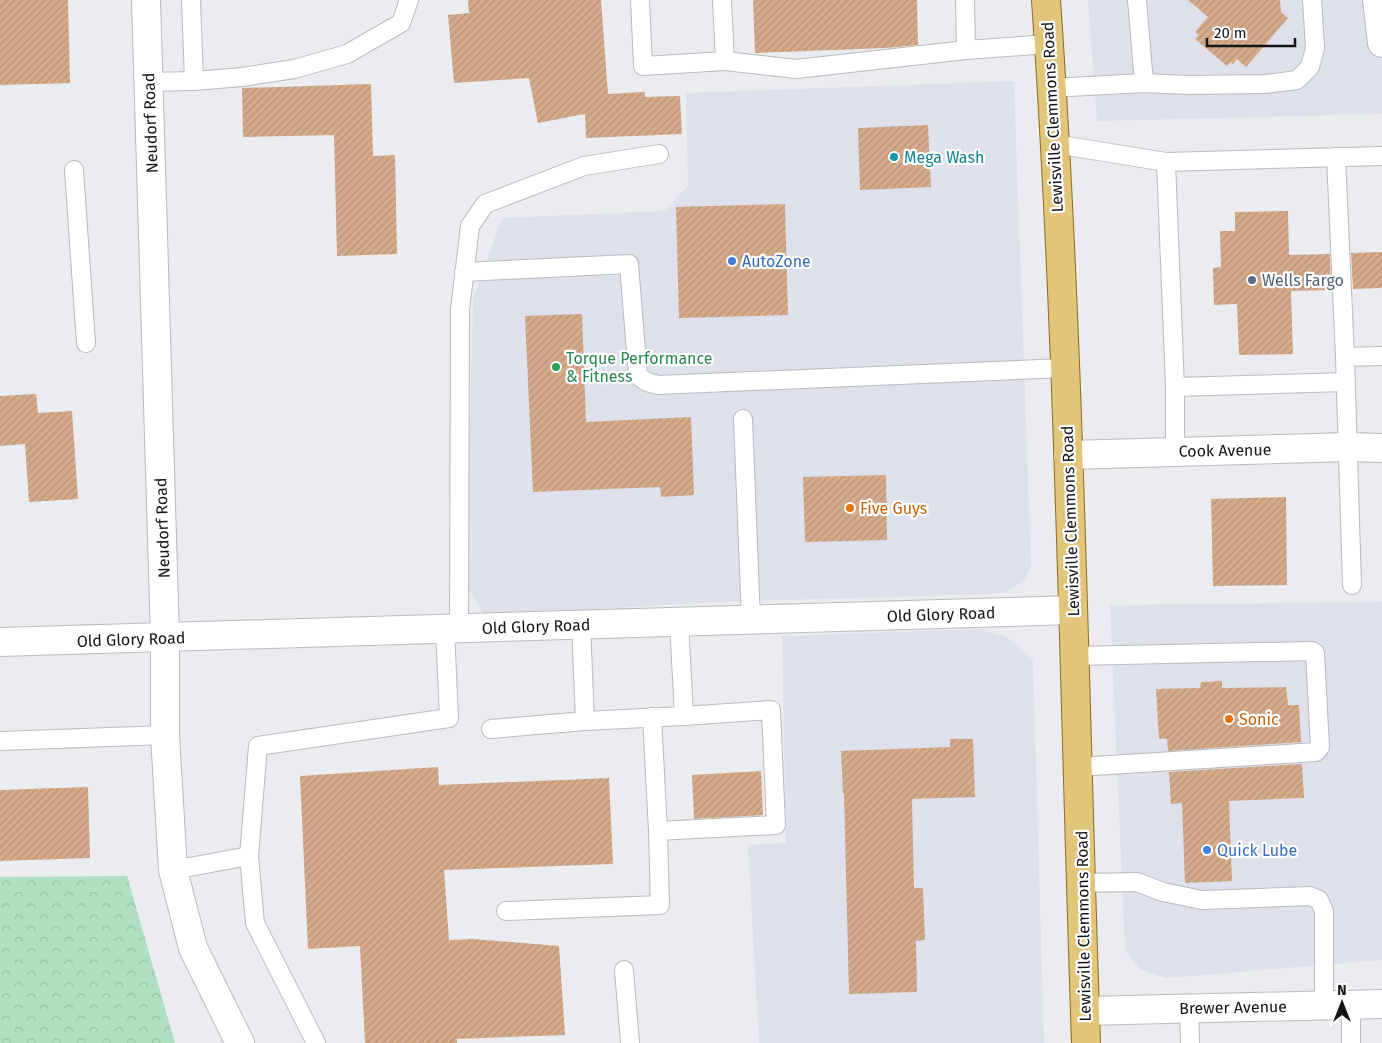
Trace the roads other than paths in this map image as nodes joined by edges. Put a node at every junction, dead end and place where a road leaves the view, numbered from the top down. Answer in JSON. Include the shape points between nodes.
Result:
{"nodes":[{"id":1,"x":146,"y":0,"type":"edge"},
{"id":2,"x":191,"y":0,"type":"edge"},
{"id":3,"x":408,"y":0,"type":"edge"},
{"id":4,"x":640,"y":0,"type":"edge"},
{"id":5,"x":722,"y":0,"type":"edge"},
{"id":6,"x":965,"y":0,"type":"edge"},
{"id":7,"x":1046,"y":0,"type":"edge"},
{"id":8,"x":1136,"y":0,"type":"edge"},
{"id":9,"x":1312,"y":0,"type":"edge"},
{"id":10,"x":1377,"y":0,"type":"edge"},
{"id":11,"x":1049,"y":44,"type":"junction"},
{"id":12,"x":1382,"y":44,"type":"edge"},
{"id":13,"x":966,"y":50,"type":"junction"},
{"id":14,"x":724,"y":61,"type":"junction"},
{"id":15,"x":194,"y":81,"type":"junction"},
{"id":16,"x":148,"y":82,"type":"junction"},
{"id":17,"x":1144,"y":83,"type":"junction"},
{"id":18,"x":1051,"y":88,"type":"junction"},
{"id":19,"x":1055,"y":144,"type":"junction"},
{"id":20,"x":659,"y":154,"type":"dead end"},
{"id":21,"x":1382,"y":156,"type":"edge"},
{"id":22,"x":1336,"y":157,"type":"junction"},
{"id":23,"x":1166,"y":162,"type":"junction"},
{"id":24,"x":74,"y":170,"type":"dead end"},
{"id":25,"x":464,"y":272,"type":"junction"},
{"id":26,"x":86,"y":343,"type":"dead end"},
{"id":27,"x":1382,"y":356,"type":"edge"},
{"id":28,"x":1345,"y":357,"type":"junction"},
{"id":29,"x":1064,"y":368,"type":"junction"},
{"id":30,"x":1345,"y":382,"type":"junction"},
{"id":31,"x":1175,"y":387,"type":"junction"},
{"id":32,"x":743,"y":419,"type":"dead end"},
{"id":33,"x":1348,"y":447,"type":"junction"},
{"id":34,"x":1382,"y":448,"type":"edge"},
{"id":35,"x":1175,"y":451,"type":"junction"},
{"id":36,"x":1068,"y":455,"type":"junction"},
{"id":37,"x":1352,"y":585,"type":"dead end"},
{"id":38,"x":1073,"y":610,"type":"junction"},
{"id":39,"x":752,"y":620,"type":"junction"},
{"id":40,"x":679,"y":622,"type":"junction"},
{"id":41,"x":581,"y":625,"type":"junction"},
{"id":42,"x":452,"y":628,"type":"junction"},
{"id":43,"x":165,"y":638,"type":"junction"},
{"id":44,"x":0,"y":642,"type":"edge"},
{"id":45,"x":1074,"y":656,"type":"junction"},
{"id":46,"x":684,"y":716,"type":"junction"},
{"id":47,"x":652,"y":718,"type":"junction"},
{"id":48,"x":585,"y":721,"type":"junction"},
{"id":49,"x":491,"y":729,"type":"dead end"},
{"id":50,"x":166,"y":735,"type":"junction"},
{"id":51,"x":0,"y":742,"type":"edge"},
{"id":52,"x":1078,"y":767,"type":"junction"},
{"id":53,"x":658,"y":831,"type":"junction"},
{"id":54,"x":249,"y":856,"type":"junction"},
{"id":55,"x":173,"y":870,"type":"junction"},
{"id":56,"x":1082,"y":883,"type":"junction"},
{"id":57,"x":506,"y":910,"type":"dead end"},
{"id":58,"x":624,"y":970,"type":"dead end"},
{"id":59,"x":1382,"y":1004,"type":"edge"},
{"id":60,"x":1324,"y":1005,"type":"junction"},
{"id":61,"x":1351,"y":1005,"type":"junction"},
{"id":62,"x":1189,"y":1008,"type":"junction"},
{"id":63,"x":1085,"y":1011,"type":"junction"},
{"id":64,"x":240,"y":1043,"type":"edge"},
{"id":65,"x":316,"y":1043,"type":"edge"},
{"id":66,"x":630,"y":1043,"type":"edge"},
{"id":67,"x":1086,"y":1043,"type":"edge"},
{"id":68,"x":1190,"y":1043,"type":"edge"},
{"id":69,"x":1351,"y":1043,"type":"edge"}],
"edges":[{"from":1,"to":16,"type":"street","name":"Neudorf Road"},
{"from":2,"to":15,"type":"lane"},
{"from":3,"to":15,"type":"lane","via":[[401,23],[347,54],[294,69],[242,78]]},
{"from":4,"to":14,"type":"lane","via":[[643,66]]},
{"from":5,"to":14,"type":"lane"},
{"from":6,"to":13,"type":"lane"},
{"from":7,"to":11,"type":"main road","name":"Lewisville Clemmons Road"},
{"from":8,"to":17,"type":"lane"},
{"from":9,"to":17,"type":"lane","via":[[1315,48],[1310,67],[1297,80],[1266,84]]},
{"from":10,"to":12,"type":"street"},
{"from":11,"to":13,"type":"lane"},
{"from":11,"to":18,"type":"main road","name":"Lewisville Clemmons Road"},
{"from":13,"to":14,"type":"lane","via":[[796,69]]},
{"from":15,"to":16,"type":"lane"},
{"from":16,"to":43,"type":"street","name":"Neudorf Road"},
{"from":17,"to":18,"type":"lane"},
{"from":18,"to":19,"type":"main road","name":"Lewisville Clemmons Road"},
{"from":19,"to":23,"type":"lane"},
{"from":19,"to":29,"type":"main road","name":"Lewisville Clemmons Road"},
{"from":20,"to":25,"type":"lane","via":[[584,166],[485,204],[470,226]]},
{"from":21,"to":22,"type":"lane"},
{"from":22,"to":23,"type":"lane"},
{"from":22,"to":28,"type":"lane"},
{"from":23,"to":31,"type":"lane"},
{"from":24,"to":26,"type":"lane"},
{"from":25,"to":29,"type":"lane","via":[[629,264],[638,376],[658,385]]},
{"from":25,"to":42,"type":"lane","via":[[460,310]]},
{"from":27,"to":28,"type":"lane"},
{"from":28,"to":30,"type":"lane"},
{"from":29,"to":36,"type":"main road","name":"Lewisville Clemmons Road"},
{"from":30,"to":31,"type":"lane"},
{"from":30,"to":33,"type":"lane"},
{"from":31,"to":35,"type":"lane"},
{"from":32,"to":39,"type":"lane"},
{"from":33,"to":34,"type":"street","name":"Cook Avenue"},
{"from":33,"to":35,"type":"street","name":"Cook Avenue"},
{"from":33,"to":37,"type":"lane"},
{"from":35,"to":36,"type":"street","name":"Cook Avenue"},
{"from":36,"to":38,"type":"main road","name":"Lewisville Clemmons Road"},
{"from":38,"to":39,"type":"street","name":"Old Glory Road"},
{"from":38,"to":45,"type":"main road","name":"Lewisville Clemmons Road"},
{"from":39,"to":40,"type":"street","name":"Old Glory Road"},
{"from":40,"to":41,"type":"street","name":"Old Glory Road"},
{"from":40,"to":46,"type":"lane"},
{"from":41,"to":42,"type":"street","name":"Old Glory Road"},
{"from":41,"to":48,"type":"lane"},
{"from":42,"to":43,"type":"street","name":"Old Glory Road"},
{"from":42,"to":54,"type":"lane","via":[[449,718],[258,746]]},
{"from":43,"to":44,"type":"street","name":"Old Glory Road"},
{"from":43,"to":50,"type":"street","name":"Neudorf Road"},
{"from":45,"to":52,"type":"main road","name":"Lewisville Clemmons Road"},
{"from":45,"to":52,"type":"lane","via":[[1312,651],[1315,653],[1320,747],[1316,752]]},
{"from":46,"to":47,"type":"lane"},
{"from":46,"to":53,"type":"lane","via":[[771,710],[776,825]]},
{"from":47,"to":48,"type":"lane"},
{"from":47,"to":53,"type":"lane"},
{"from":48,"to":49,"type":"lane"},
{"from":50,"to":51,"type":"lane"},
{"from":50,"to":55,"type":"street","name":"Neudorf Road"},
{"from":52,"to":56,"type":"main road","name":"Lewisville Clemmons Road"},
{"from":53,"to":57,"type":"lane","via":[[660,905]]},
{"from":54,"to":55,"type":"lane"},
{"from":54,"to":65,"type":"lane","via":[[255,923]]},
{"from":55,"to":64,"type":"street","name":"Neudorf Road","via":[[193,948]]},
{"from":56,"to":60,"type":"lane","via":[[1137,882],[1163,892],[1202,900],[1310,896],[1319,900],[1324,910]]},
{"from":56,"to":63,"type":"main road","name":"Lewisville Clemmons Road"},
{"from":58,"to":66,"type":"lane"},
{"from":59,"to":61,"type":"street","name":"Brewer Avenue"},
{"from":60,"to":61,"type":"street","name":"Brewer Avenue"},
{"from":60,"to":62,"type":"street","name":"Brewer Avenue"},
{"from":61,"to":69,"type":"lane"},
{"from":62,"to":63,"type":"street","name":"Brewer Avenue"},
{"from":62,"to":68,"type":"lane"},
{"from":63,"to":67,"type":"main road","name":"Lewisville Clemmons Road"}]}
